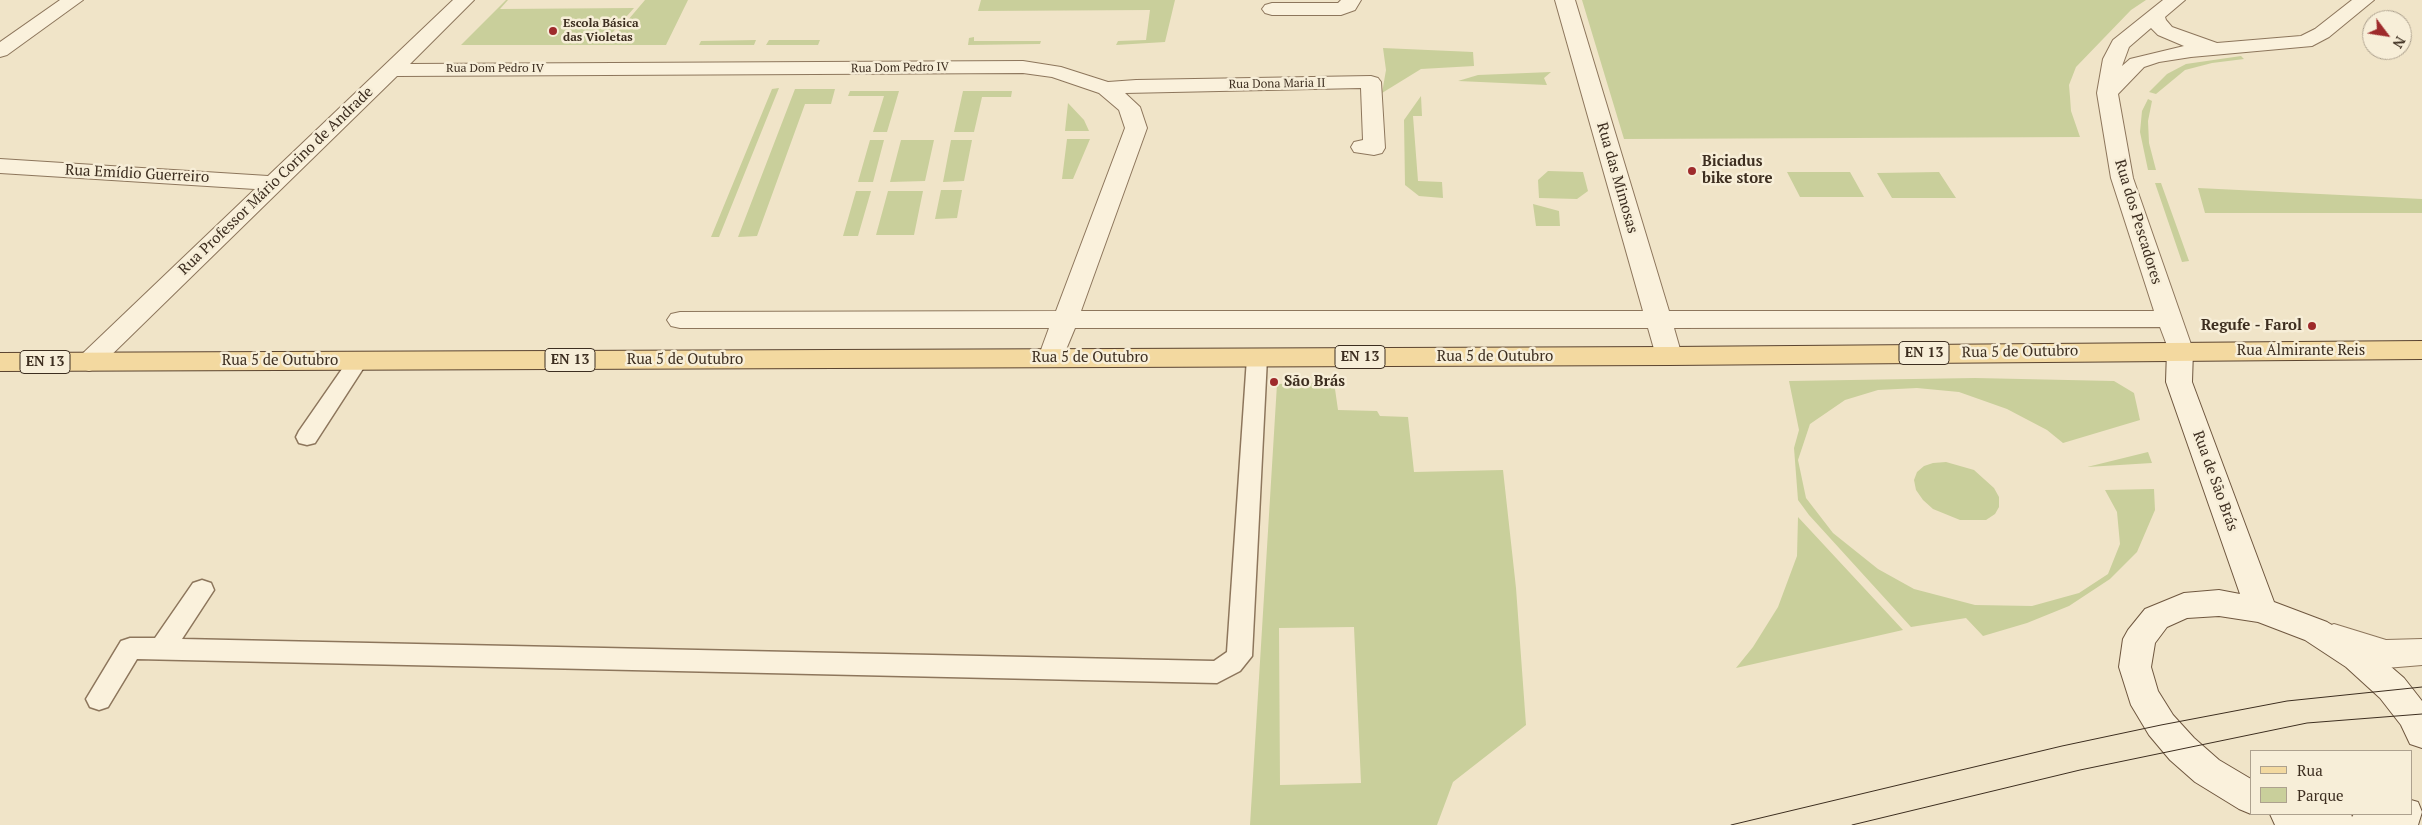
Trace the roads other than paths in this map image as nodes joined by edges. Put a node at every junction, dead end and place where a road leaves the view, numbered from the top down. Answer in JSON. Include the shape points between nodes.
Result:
{"nodes":[{"id":1,"x":73,"y":0,"type":"edge"},
{"id":2,"x":464,"y":0,"type":"edge"},
{"id":3,"x":1351,"y":0,"type":"edge"},
{"id":4,"x":1565,"y":0,"type":"edge"},
{"id":5,"x":2175,"y":0,"type":"edge"},
{"id":6,"x":2364,"y":0,"type":"edge"},
{"id":7,"x":1272,"y":9,"type":"dead end"},
{"id":8,"x":2155,"y":14,"type":"junction"},
{"id":9,"x":2230,"y":48,"type":"junction"},
{"id":10,"x":0,"y":51,"type":"edge"},
{"id":11,"x":392,"y":70,"type":"junction"},
{"id":12,"x":1106,"y":89,"type":"junction"},
{"id":13,"x":2107,"y":93,"type":"junction"},
{"id":14,"x":1362,"y":147,"type":"dead end"},
{"id":15,"x":0,"y":166,"type":"edge"},
{"id":16,"x":274,"y":183,"type":"junction"},
{"id":17,"x":1658,"y":318,"type":"junction"},
{"id":18,"x":2170,"y":319,"type":"junction"},
{"id":19,"x":680,"y":320,"type":"dead end"},
{"id":20,"x":1065,"y":320,"type":"junction"},
{"id":21,"x":2180,"y":350,"type":"junction"},
{"id":22,"x":2422,"y":350,"type":"edge"},
{"id":23,"x":1669,"y":356,"type":"junction"},
{"id":24,"x":1051,"y":358,"type":"junction"},
{"id":25,"x":1257,"y":358,"type":"junction"},
{"id":26,"x":358,"y":361,"type":"junction"},
{"id":27,"x":0,"y":362,"type":"edge"},
{"id":28,"x":89,"y":362,"type":"junction"},
{"id":29,"x":307,"y":437,"type":"dead end"},
{"id":30,"x":202,"y":590,"type":"dead end"},
{"id":31,"x":2261,"y":610,"type":"junction"},
{"id":32,"x":2316,"y":631,"type":"junction"},
{"id":33,"x":161,"y":649,"type":"junction"},
{"id":34,"x":2422,"y":652,"type":"edge"},
{"id":35,"x":99,"y":699,"type":"dead end"},
{"id":36,"x":2422,"y":733,"type":"edge"},
{"id":37,"x":2250,"y":797,"type":"edge"}],
"edges":[{"from":1,"to":10,"type":"street"},
{"from":2,"to":11,"type":"street","name":"Rua Professor Mário Corino de Andrade"},
{"from":3,"to":7,"type":"street","via":[[1340,10]]},
{"from":4,"to":17,"type":"street","name":"Rua das Mimosas"},
{"from":5,"to":8,"type":"street","name":"Rua dos Pescadores"},
{"from":6,"to":9,"type":"street","via":[[2322,33],[2305,42]]},
{"from":8,"to":9,"type":"street","via":[[2160,27],[2173,35],[2194,43]]},
{"from":8,"to":13,"type":"street","name":"Rua dos Pescadores","via":[[2120,44],[2113,59]]},
{"from":9,"to":13,"type":"street","via":[[2156,56],[2137,63]]},
{"from":11,"to":12,"type":"street","name":"Rua Dom Pedro IV","via":[[1023,67],[1068,74]]},
{"from":11,"to":16,"type":"street","name":"Rua Professor Mário Corino de Andrade"},
{"from":12,"to":14,"type":"street","name":"Rua Dona Maria II","via":[[1371,82],[1374,148]]},
{"from":12,"to":20,"type":"street","name":"Rua Dom Pedro IV","via":[[1129,107],[1136,128]]},
{"from":13,"to":18,"type":"street","name":"Rua dos Pescadores","via":[[2122,178]]},
{"from":15,"to":16,"type":"street","name":"Rua Emídio Guerreiro"},
{"from":16,"to":28,"type":"street","name":"Rua Professor Mário Corino de Andrade"},
{"from":17,"to":18,"type":"street"},
{"from":17,"to":20,"type":"street"},
{"from":17,"to":23,"type":"street","name":"Rua das Mimosas"},
{"from":18,"to":21,"type":"street","name":"Rua dos Pescadores"},
{"from":19,"to":20,"type":"street"},
{"from":20,"to":24,"type":"street","name":"Rua Dom Pedro IV"},
{"from":21,"to":22,"type":"main road","name":"Rua Almirante Reis","number":"EN 13"},
{"from":21,"to":23,"type":"main road","name":"Rua 5 de Outubro","number":"EN 13"},
{"from":21,"to":31,"type":"street","name":"Rua de São Brás","via":[[2179,382]]},
{"from":23,"to":25,"type":"main road","name":"Rua 5 de Outubro","number":"EN 13"},
{"from":24,"to":25,"type":"main road","name":"Rua 5 de Outubro","number":"EN 13"},
{"from":24,"to":26,"type":"main road","name":"Rua 5 de Outubro","number":"EN 13"},
{"from":25,"to":33,"type":"lane","via":[[1239,656],[1217,672]]},
{"from":26,"to":28,"type":"main road","name":"Rua 5 de Outubro","number":"EN 13"},
{"from":26,"to":29,"type":"lane"},
{"from":27,"to":28,"type":"main road","name":"Rua 5 de Outubro","number":"EN 13"},
{"from":30,"to":33,"type":"lane"},
{"from":31,"to":32,"type":"street"},
{"from":31,"to":37,"type":"street","via":[[2220,603],[2184,606],[2156,618],[2139,639],[2135,667],[2143,695],[2161,726],[2207,771]]},
{"from":32,"to":34,"type":"street","via":[[2386,654]]},
{"from":32,"to":36,"type":"street","via":[[2357,657],[2392,688]]},
{"from":33,"to":35,"type":"lane","via":[[130,648]]}]}
